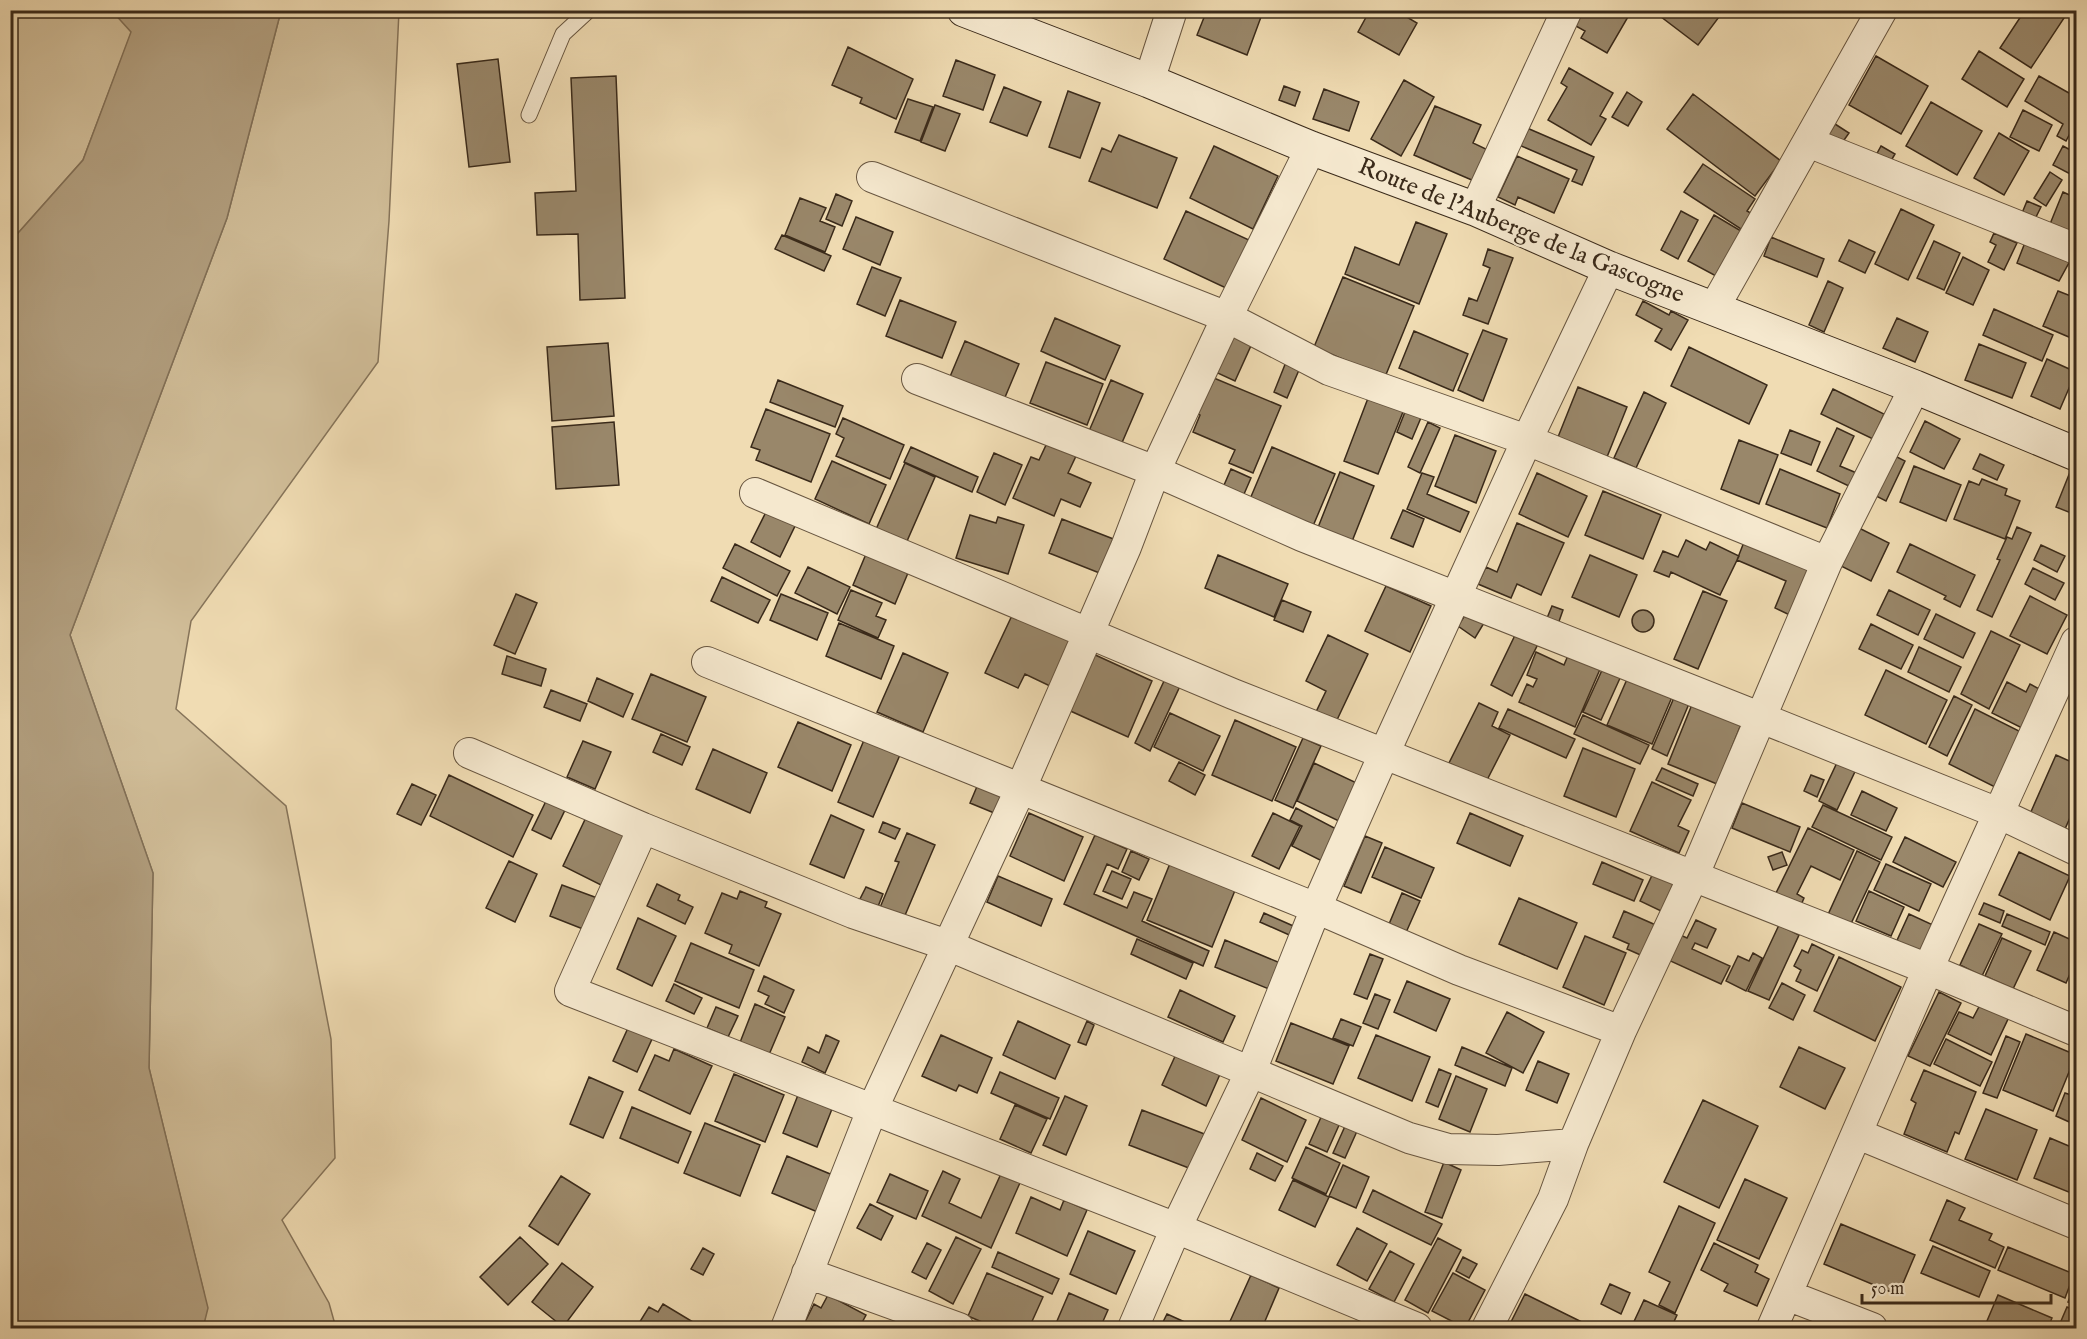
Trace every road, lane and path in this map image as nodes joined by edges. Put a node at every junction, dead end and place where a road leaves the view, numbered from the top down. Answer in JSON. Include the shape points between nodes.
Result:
{"nodes":[{"id":1,"x":589,"y":10,"type":"edge"},
{"id":2,"x":964,"y":10,"type":"edge"},
{"id":3,"x":1172,"y":10,"type":"edge"},
{"id":4,"x":1567,"y":10,"type":"edge"},
{"id":5,"x":1882,"y":10,"type":"edge"},
{"id":6,"x":1149,"y":81,"type":"junction"},
{"id":7,"x":529,"y":115,"type":"dead end"},
{"id":8,"x":1808,"y":142,"type":"junction"},
{"id":9,"x":1311,"y":148,"type":"junction"},
{"id":10,"x":872,"y":177,"type":"dead end"},
{"id":11,"x":1475,"y":209,"type":"junction"},
{"id":12,"x":2076,"y":249,"type":"edge"},
{"id":13,"x":1609,"y":268,"type":"junction"},
{"id":14,"x":1714,"y":308,"type":"junction"},
{"id":15,"x":1227,"y":317,"type":"junction"},
{"id":16,"x":917,"y":379,"type":"dead end"},
{"id":17,"x":1915,"y":387,"type":"junction"},
{"id":18,"x":1527,"y":441,"type":"junction"},
{"id":19,"x":2076,"y":451,"type":"edge"},
{"id":20,"x":1155,"y":471,"type":"junction"},
{"id":21,"x":755,"y":493,"type":"dead end"},
{"id":22,"x":1827,"y":562,"type":"junction"},
{"id":23,"x":1454,"y":598,"type":"junction"},
{"id":24,"x":1090,"y":632,"type":"junction"},
{"id":25,"x":2076,"y":642,"type":"edge"},
{"id":26,"x":708,"y":662,"type":"dead end"},
{"id":27,"x":1759,"y":717,"type":"junction"},
{"id":28,"x":469,"y":753,"type":"dead end"},
{"id":29,"x":1384,"y":754,"type":"junction"},
{"id":30,"x":1020,"y":790,"type":"junction"},
{"id":31,"x":1998,"y":813,"type":"junction"},
{"id":32,"x":643,"y":828,"type":"junction"},
{"id":33,"x":2076,"y":850,"type":"edge"},
{"id":34,"x":1693,"y":876,"type":"junction"},
{"id":35,"x":1316,"y":908,"type":"junction"},
{"id":36,"x":947,"y":945,"type":"junction"},
{"id":37,"x":1928,"y":969,"type":"junction"},
{"id":38,"x":2076,"y":1031,"type":"edge"},
{"id":39,"x":1621,"y":1032,"type":"junction"},
{"id":40,"x":1251,"y":1071,"type":"junction"},
{"id":41,"x":872,"y":1110,"type":"junction"},
{"id":42,"x":1858,"y":1134,"type":"junction"},
{"id":43,"x":1573,"y":1144,"type":"junction"},
{"id":44,"x":2076,"y":1224,"type":"edge"},
{"id":45,"x":1176,"y":1228,"type":"junction"},
{"id":46,"x":807,"y":1273,"type":"junction"},
{"id":47,"x":1787,"y":1295,"type":"junction"},
{"id":48,"x":786,"y":1329,"type":"edge"},
{"id":49,"x":959,"y":1329,"type":"edge"},
{"id":50,"x":1133,"y":1329,"type":"edge"},
{"id":51,"x":1417,"y":1329,"type":"edge"},
{"id":52,"x":1487,"y":1329,"type":"edge"},
{"id":53,"x":1772,"y":1329,"type":"edge"},
{"id":54,"x":1872,"y":1329,"type":"edge"}],
"edges":[{"from":1,"to":7,"type":"lane","via":[[563,34]]},
{"from":2,"to":6,"type":"street","name":"Route de l'Auberge de la Gascogne"},
{"from":3,"to":6,"type":"street"},
{"from":4,"to":11,"type":"street"},
{"from":5,"to":8,"type":"street"},
{"from":6,"to":9,"type":"street","name":"Route de l'Auberge de la Gascogne"},
{"from":8,"to":12,"type":"street"},
{"from":8,"to":14,"type":"street"},
{"from":9,"to":11,"type":"street","name":"Route de l'Auberge de la Gascogne"},
{"from":9,"to":15,"type":"street"},
{"from":10,"to":15,"type":"street"},
{"from":11,"to":13,"type":"street","name":"Route de l'Auberge de la Gascogne"},
{"from":13,"to":14,"type":"street","name":"Route de l'Auberge de la Gascogne"},
{"from":13,"to":18,"type":"street"},
{"from":14,"to":17,"type":"street","name":"Route de l'Auberge de la Gascogne"},
{"from":15,"to":18,"type":"street","via":[[1329,370]]},
{"from":15,"to":20,"type":"street"},
{"from":16,"to":20,"type":"street"},
{"from":17,"to":19,"type":"street","name":"Route de l'Auberge de la Gascogne"},
{"from":17,"to":22,"type":"street"},
{"from":18,"to":22,"type":"street"},
{"from":18,"to":23,"type":"street"},
{"from":20,"to":23,"type":"street"},
{"from":20,"to":24,"type":"street"},
{"from":21,"to":24,"type":"street"},
{"from":22,"to":27,"type":"street"},
{"from":23,"to":27,"type":"street"},
{"from":23,"to":29,"type":"street"},
{"from":24,"to":29,"type":"street"},
{"from":24,"to":30,"type":"street"},
{"from":25,"to":31,"type":"street"},
{"from":26,"to":30,"type":"street"},
{"from":27,"to":31,"type":"street"},
{"from":27,"to":34,"type":"street"},
{"from":28,"to":32,"type":"street"},
{"from":29,"to":34,"type":"street"},
{"from":29,"to":35,"type":"street"},
{"from":30,"to":35,"type":"street"},
{"from":30,"to":36,"type":"street"},
{"from":31,"to":33,"type":"street"},
{"from":31,"to":37,"type":"street"},
{"from":32,"to":36,"type":"street","via":[[853,913]]},
{"from":32,"to":41,"type":"street","via":[[570,991]]},
{"from":34,"to":37,"type":"street"},
{"from":34,"to":39,"type":"street"},
{"from":35,"to":39,"type":"street","via":[[1459,970]]},
{"from":35,"to":40,"type":"street"},
{"from":36,"to":40,"type":"street"},
{"from":36,"to":41,"type":"street"},
{"from":37,"to":38,"type":"street"},
{"from":37,"to":42,"type":"street"},
{"from":39,"to":43,"type":"street"},
{"from":40,"to":43,"type":"street","via":[[1409,1138],[1448,1149]]},
{"from":40,"to":45,"type":"street"},
{"from":41,"to":45,"type":"street"},
{"from":41,"to":46,"type":"street"},
{"from":42,"to":44,"type":"street"},
{"from":42,"to":47,"type":"street"},
{"from":43,"to":52,"type":"street","via":[[1553,1199]]},
{"from":45,"to":50,"type":"street"},
{"from":45,"to":51,"type":"street"},
{"from":46,"to":48,"type":"street"},
{"from":46,"to":49,"type":"street"},
{"from":47,"to":53,"type":"street"},
{"from":47,"to":54,"type":"street"}]}
